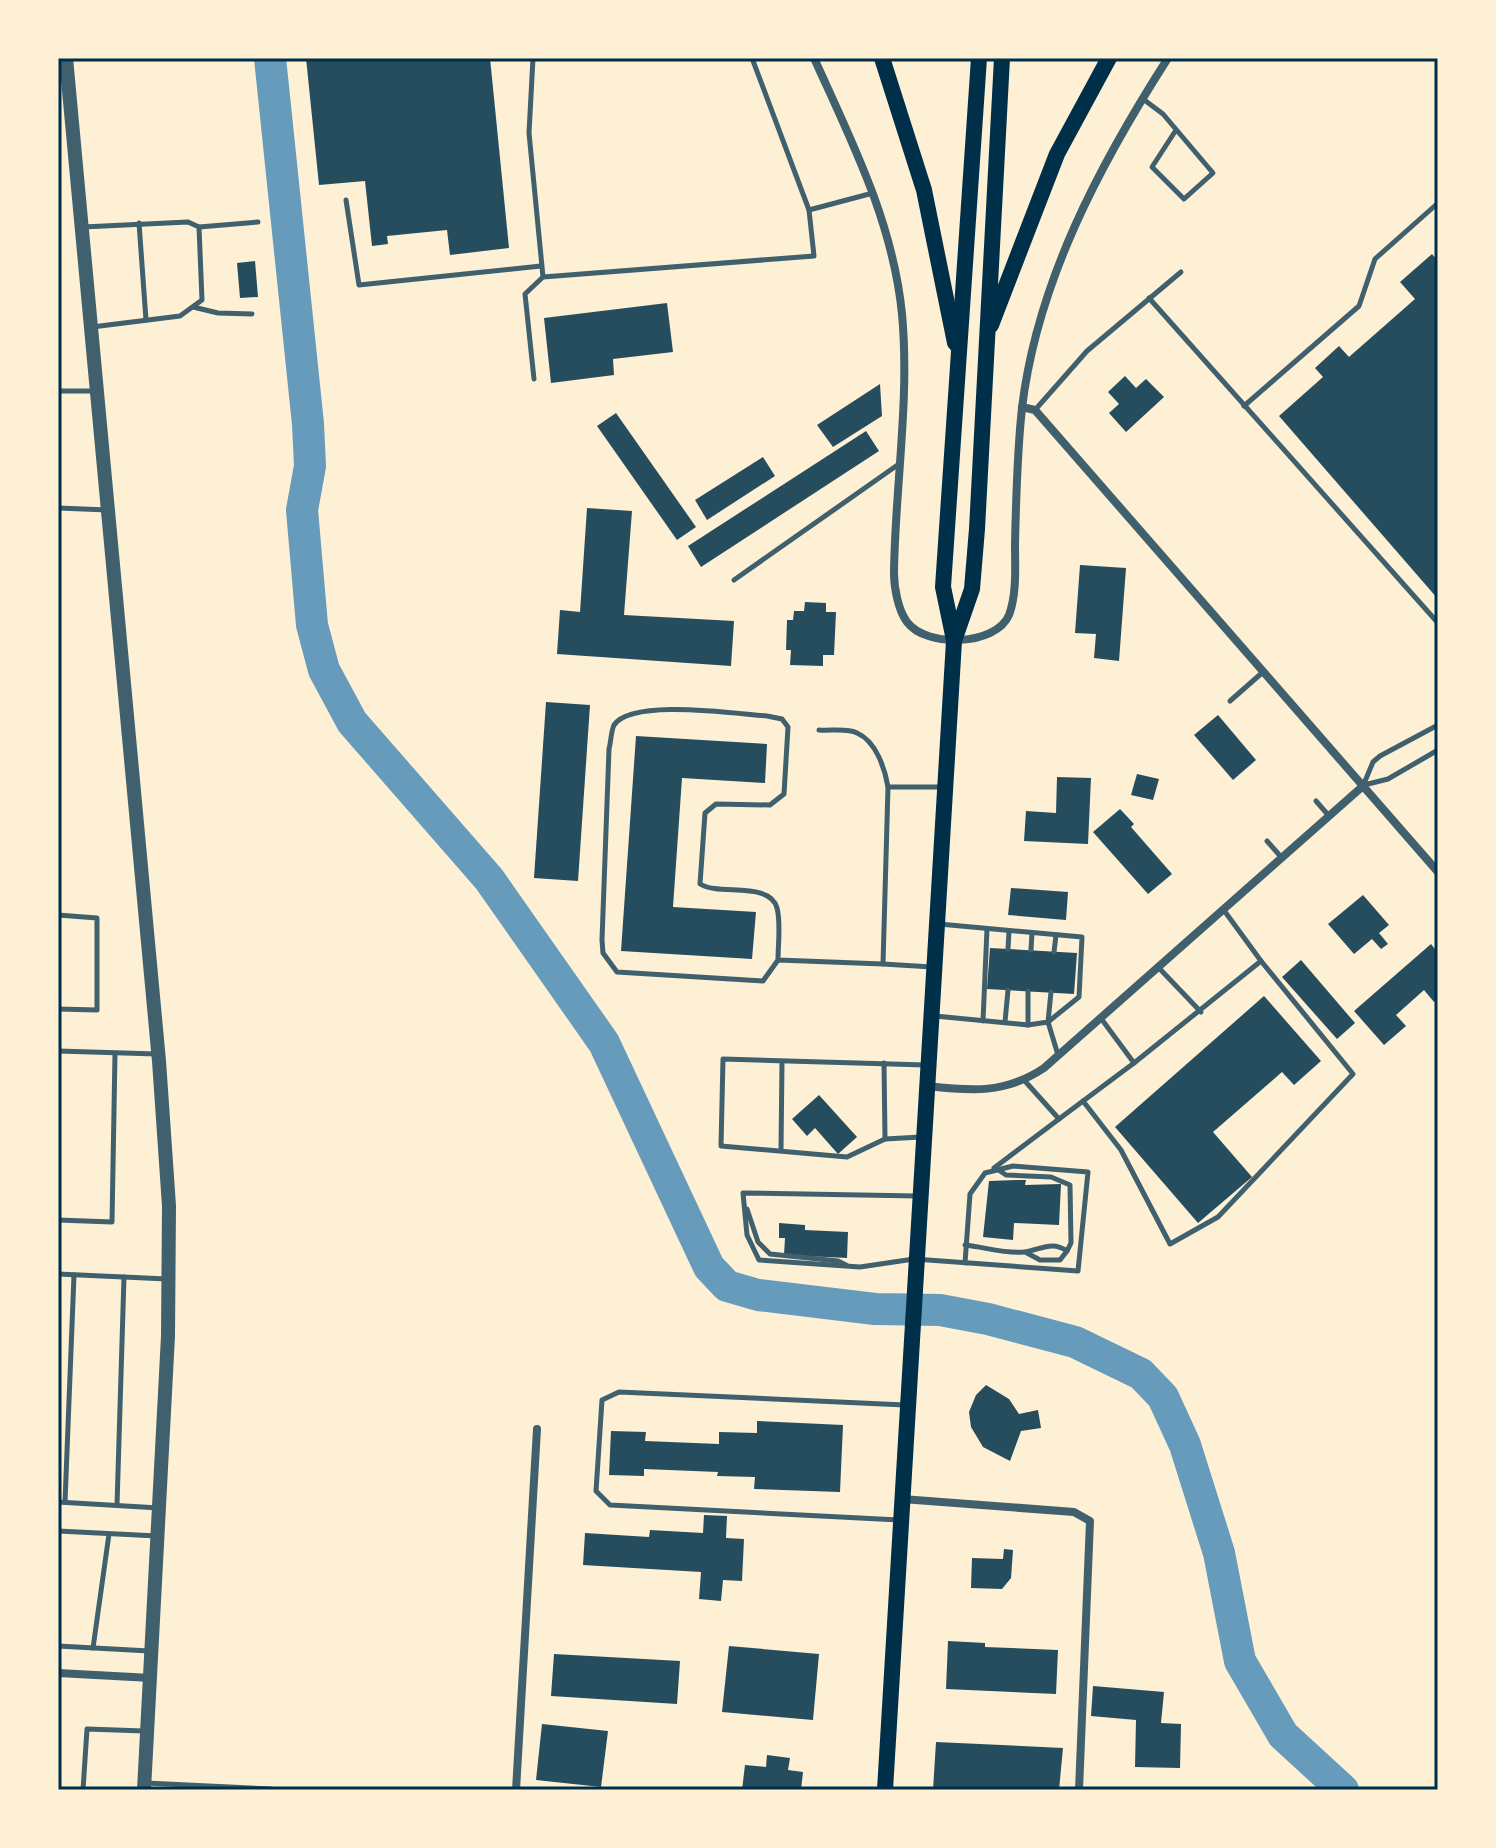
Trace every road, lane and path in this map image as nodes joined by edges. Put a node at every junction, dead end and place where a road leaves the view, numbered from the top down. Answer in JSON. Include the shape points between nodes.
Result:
{"nodes":[{"id":1,"x":66,"y":58,"type":"edge"},
{"id":2,"x":533,"y":58,"type":"edge"},
{"id":3,"x":752,"y":58,"type":"edge"},
{"id":4,"x":814,"y":58,"type":"edge"},
{"id":5,"x":882,"y":58,"type":"edge"},
{"id":6,"x":979,"y":58,"type":"edge"},
{"id":7,"x":1002,"y":58,"type":"edge"},
{"id":8,"x":1109,"y":58,"type":"edge"},
{"id":9,"x":1168,"y":58,"type":"edge"},
{"id":10,"x":1142,"y":98,"type":"junction"},
{"id":11,"x":1176,"y":130,"type":"junction"},
{"id":12,"x":873,"y":193,"type":"junction"},
{"id":13,"x":346,"y":200,"type":"dead end"},
{"id":14,"x":1438,"y":203,"type":"edge"},
{"id":15,"x":809,"y":210,"type":"junction"},
{"id":16,"x":258,"y":222,"type":"dead end"},
{"id":17,"x":139,"y":223,"type":"junction"},
{"id":18,"x":82,"y":227,"type":"junction"},
{"id":19,"x":199,"y":227,"type":"junction"},
{"id":20,"x":541,"y":266,"type":"junction"},
{"id":21,"x":1181,"y":272,"type":"dead end"},
{"id":22,"x":543,"y":277,"type":"junction"},
{"id":23,"x":1149,"y":298,"type":"junction"},
{"id":24,"x":192,"y":307,"type":"junction"},
{"id":25,"x":252,"y":314,"type":"dead end"},
{"id":26,"x":146,"y":320,"type":"junction"},
{"id":27,"x":92,"y":327,"type":"junction"},
{"id":28,"x":984,"y":341,"type":"junction"},
{"id":29,"x":960,"y":364,"type":"junction"},
{"id":30,"x":534,"y":379,"type":"dead end"},
{"id":31,"x":58,"y":391,"type":"edge"},
{"id":32,"x":98,"y":391,"type":"junction"},
{"id":33,"x":1244,"y":406,"type":"junction"},
{"id":34,"x":1022,"y":407,"type":"junction"},
{"id":35,"x":1035,"y":410,"type":"junction"},
{"id":36,"x":899,"y":464,"type":"junction"},
{"id":37,"x":58,"y":508,"type":"edge"},
{"id":38,"x":109,"y":510,"type":"junction"},
{"id":39,"x":734,"y":580,"type":"dead end"},
{"id":40,"x":1438,"y":623,"type":"edge"},
{"id":41,"x":954,"y":641,"type":"junction"},
{"id":42,"x":1264,"y":672,"type":"junction"},
{"id":43,"x":1230,"y":701,"type":"dead end"},
{"id":44,"x":1438,"y":725,"type":"edge"},
{"id":45,"x":819,"y":730,"type":"dead end"},
{"id":46,"x":1438,"y":750,"type":"edge"},
{"id":47,"x":1363,"y":786,"type":"junction"},
{"id":48,"x":888,"y":787,"type":"junction"},
{"id":49,"x":945,"y":787,"type":"junction"},
{"id":50,"x":1316,"y":801,"type":"dead end"},
{"id":51,"x":1329,"y":816,"type":"junction"},
{"id":52,"x":1267,"y":841,"type":"dead end"},
{"id":53,"x":1282,"y":858,"type":"junction"},
{"id":54,"x":1438,"y":872,"type":"edge"},
{"id":55,"x":1223,"y":909,"type":"junction"},
{"id":56,"x":58,"y":915,"type":"edge"},
{"id":57,"x":936,"y":924,"type":"junction"},
{"id":58,"x":987,"y":929,"type":"junction"},
{"id":59,"x":1009,"y":931,"type":"junction"},
{"id":60,"x":1032,"y":933,"type":"junction"},
{"id":61,"x":1056,"y":935,"type":"junction"},
{"id":62,"x":1008,"y":949,"type":"dead end"},
{"id":63,"x":1031,"y":950,"type":"dead end"},
{"id":64,"x":1054,"y":952,"type":"dead end"},
{"id":65,"x":778,"y":960,"type":"junction"},
{"id":66,"x":1261,"y":961,"type":"junction"},
{"id":67,"x":883,"y":964,"type":"junction"},
{"id":68,"x":933,"y":967,"type":"junction"},
{"id":69,"x":1158,"y":967,"type":"junction"},
{"id":70,"x":1008,"y":990,"type":"dead end"},
{"id":71,"x":1028,"y":991,"type":"dead end"},
{"id":72,"x":1051,"y":992,"type":"dead end"},
{"id":73,"x":58,"y":1009,"type":"edge"},
{"id":74,"x":1201,"y":1012,"type":"junction"},
{"id":75,"x":930,"y":1016,"type":"junction"},
{"id":76,"x":1100,"y":1017,"type":"junction"},
{"id":77,"x":983,"y":1021,"type":"junction"},
{"id":78,"x":1005,"y":1022,"type":"junction"},
{"id":79,"x":1048,"y":1022,"type":"junction"},
{"id":80,"x":1028,"y":1025,"type":"junction"},
{"id":81,"x":58,"y":1051,"type":"edge"},
{"id":82,"x":115,"y":1054,"type":"junction"},
{"id":83,"x":158,"y":1054,"type":"junction"},
{"id":84,"x":1058,"y":1055,"type":"junction"},
{"id":85,"x":782,"y":1062,"type":"junction"},
{"id":86,"x":884,"y":1063,"type":"junction"},
{"id":87,"x":1134,"y":1063,"type":"junction"},
{"id":88,"x":927,"y":1065,"type":"junction"},
{"id":89,"x":1024,"y":1080,"type":"junction"},
{"id":90,"x":926,"y":1086,"type":"junction"},
{"id":91,"x":1083,"y":1101,"type":"junction"},
{"id":92,"x":1059,"y":1119,"type":"junction"},
{"id":93,"x":922,"y":1137,"type":"junction"},
{"id":94,"x":885,"y":1139,"type":"junction"},
{"id":95,"x":781,"y":1150,"type":"junction"},
{"id":96,"x":998,"y":1170,"type":"junction"},
{"id":97,"x":990,"y":1171,"type":"junction"},
{"id":98,"x":918,"y":1196,"type":"junction"},
{"id":99,"x":744,"y":1205,"type":"junction"},
{"id":100,"x":58,"y":1220,"type":"edge"},
{"id":101,"x":965,"y":1245,"type":"junction"},
{"id":102,"x":1067,"y":1251,"type":"junction"},
{"id":103,"x":1026,"y":1252,"type":"junction"},
{"id":104,"x":914,"y":1259,"type":"junction"},
{"id":105,"x":965,"y":1263,"type":"junction"},
{"id":106,"x":848,"y":1267,"type":"junction"},
{"id":107,"x":58,"y":1274,"type":"edge"},
{"id":108,"x":74,"y":1275,"type":"junction"},
{"id":109,"x":124,"y":1277,"type":"junction"},
{"id":110,"x":168,"y":1279,"type":"junction"},
{"id":111,"x":906,"y":1405,"type":"junction"},
{"id":112,"x":537,"y":1429,"type":"dead end"},
{"id":113,"x":901,"y":1499,"type":"junction"},
{"id":114,"x":62,"y":1502,"type":"edge"},
{"id":115,"x":117,"y":1505,"type":"junction"},
{"id":116,"x":160,"y":1508,"type":"junction"},
{"id":117,"x":900,"y":1520,"type":"junction"},
{"id":118,"x":58,"y":1531,"type":"edge"},
{"id":119,"x":109,"y":1534,"type":"junction"},
{"id":120,"x":158,"y":1536,"type":"junction"},
{"id":121,"x":58,"y":1646,"type":"edge"},
{"id":122,"x":93,"y":1648,"type":"junction"},
{"id":123,"x":152,"y":1651,"type":"junction"},
{"id":124,"x":58,"y":1673,"type":"edge"},
{"id":125,"x":151,"y":1678,"type":"junction"},
{"id":126,"x":148,"y":1732,"type":"junction"},
{"id":127,"x":145,"y":1787,"type":"edge"},
{"id":128,"x":272,"y":1789,"type":"edge"},
{"id":129,"x":83,"y":1790,"type":"edge"},
{"id":130,"x":516,"y":1790,"type":"edge"},
{"id":131,"x":885,"y":1790,"type":"edge"},
{"id":132,"x":1079,"y":1790,"type":"edge"}],
"edges":[{"from":1,"to":18,"type":"street"},
{"from":2,"to":20,"type":"lane","via":[[529,133]]},
{"from":3,"to":15,"type":"lane"},
{"from":4,"to":12,"type":"street"},
{"from":5,"to":29,"type":"main road","via":[[924,190]]},
{"from":6,"to":29,"type":"main road"},
{"from":7,"to":28,"type":"main road"},
{"from":8,"to":28,"type":"main road","via":[[1057,154]]},
{"from":9,"to":10,"type":"street"},
{"from":10,"to":11,"type":"lane"},
{"from":10,"to":34,"type":"street","via":[[1096,182],[1058,269],[1040,320]]},
{"from":11,"to":11,"type":"lane","via":[[1213,173],[1184,199],[1152,167]]},
{"from":12,"to":15,"type":"lane"},
{"from":12,"to":36,"type":"street","via":[[897,275],[902,316]]},
{"from":13,"to":20,"type":"lane","via":[[359,285]]},
{"from":14,"to":33,"type":"lane","via":[[1375,259],[1363,302]]},
{"from":15,"to":22,"type":"lane","via":[[814,256]]},
{"from":16,"to":19,"type":"lane"},
{"from":17,"to":18,"type":"lane"},
{"from":17,"to":19,"type":"lane","via":[[188,222]]},
{"from":17,"to":26,"type":"lane"},
{"from":18,"to":27,"type":"street"},
{"from":19,"to":24,"type":"lane","via":[[202,300]]},
{"from":20,"to":22,"type":"lane"},
{"from":21,"to":23,"type":"lane"},
{"from":22,"to":30,"type":"lane","via":[[525,294]]},
{"from":23,"to":33,"type":"lane"},
{"from":23,"to":35,"type":"lane","via":[[1087,351]]},
{"from":24,"to":25,"type":"lane"},
{"from":24,"to":26,"type":"lane","via":[[180,316]]},
{"from":26,"to":27,"type":"lane"},
{"from":27,"to":32,"type":"street"},
{"from":28,"to":41,"type":"main road","via":[[972,589]]},
{"from":29,"to":41,"type":"main road","via":[[943,587]]},
{"from":31,"to":32,"type":"lane"},
{"from":32,"to":38,"type":"street"},
{"from":33,"to":40,"type":"lane"},
{"from":34,"to":35,"type":"street"},
{"from":34,"to":41,"type":"street","via":[[1008,617],[989,633]]},
{"from":35,"to":42,"type":"street"},
{"from":36,"to":39,"type":"lane"},
{"from":36,"to":41,"type":"street","via":[[894,587],[906,622],[924,637]]},
{"from":37,"to":38,"type":"lane"},
{"from":38,"to":83,"type":"street"},
{"from":41,"to":49,"type":"main road"},
{"from":42,"to":43,"type":"lane"},
{"from":42,"to":47,"type":"street"},
{"from":44,"to":47,"type":"lane","via":[[1373,762]]},
{"from":45,"to":48,"type":"lane","via":[[857,732],[871,745]]},
{"from":46,"to":47,"type":"lane","via":[[1388,779]]},
{"from":47,"to":51,"type":"street"},
{"from":47,"to":54,"type":"street"},
{"from":48,"to":49,"type":"lane"},
{"from":48,"to":67,"type":"lane"},
{"from":49,"to":57,"type":"main road"},
{"from":50,"to":51,"type":"lane"},
{"from":51,"to":53,"type":"street"},
{"from":52,"to":53,"type":"lane"},
{"from":53,"to":55,"type":"street"},
{"from":55,"to":66,"type":"lane"},
{"from":55,"to":69,"type":"street"},
{"from":56,"to":73,"type":"lane","via":[[97,918],[97,1010]]},
{"from":57,"to":58,"type":"lane"},
{"from":57,"to":68,"type":"main road"},
{"from":58,"to":59,"type":"lane"},
{"from":58,"to":77,"type":"lane"},
{"from":59,"to":60,"type":"lane"},
{"from":59,"to":62,"type":"lane"},
{"from":60,"to":61,"type":"lane"},
{"from":60,"to":63,"type":"lane"},
{"from":61,"to":64,"type":"lane"},
{"from":61,"to":79,"type":"lane","via":[[1082,937],[1079,997]]},
{"from":65,"to":65,"type":"lane","via":[[771,897],[710,890],[700,884],[705,813],[716,804],[770,805],[784,794],[788,727],[782,719],[767,716],[651,709],[623,717],[613,726],[602,940],[608,962],[629,975],[763,981]]},
{"from":65,"to":67,"type":"lane"},
{"from":66,"to":74,"type":"lane"},
{"from":66,"to":91,"type":"lane","via":[[1353,1074],[1218,1217],[1170,1244],[1121,1150]]},
{"from":67,"to":68,"type":"lane"},
{"from":68,"to":75,"type":"main road"},
{"from":69,"to":74,"type":"lane"},
{"from":69,"to":76,"type":"street"},
{"from":70,"to":78,"type":"lane"},
{"from":71,"to":80,"type":"lane"},
{"from":72,"to":79,"type":"lane"},
{"from":74,"to":87,"type":"lane"},
{"from":75,"to":77,"type":"lane"},
{"from":75,"to":88,"type":"main road"},
{"from":76,"to":84,"type":"street"},
{"from":76,"to":87,"type":"lane"},
{"from":77,"to":78,"type":"lane"},
{"from":78,"to":80,"type":"lane"},
{"from":79,"to":80,"type":"lane"},
{"from":79,"to":84,"type":"lane"},
{"from":81,"to":82,"type":"lane"},
{"from":82,"to":83,"type":"lane"},
{"from":82,"to":100,"type":"lane","via":[[112,1222]]},
{"from":83,"to":110,"type":"street","via":[[169,1206]]},
{"from":84,"to":89,"type":"street"},
{"from":85,"to":86,"type":"lane"},
{"from":85,"to":95,"type":"lane"},
{"from":85,"to":95,"type":"lane","via":[[723,1059],[721,1146]]},
{"from":86,"to":88,"type":"lane"},
{"from":86,"to":94,"type":"lane"},
{"from":87,"to":91,"type":"lane"},
{"from":88,"to":90,"type":"main road"},
{"from":89,"to":90,"type":"street","via":[[991,1091]]},
{"from":89,"to":92,"type":"lane"},
{"from":90,"to":93,"type":"main road"},
{"from":91,"to":92,"type":"lane"},
{"from":92,"to":97,"type":"lane"},
{"from":93,"to":94,"type":"lane"},
{"from":93,"to":98,"type":"main road"},
{"from":94,"to":95,"type":"lane","via":[[847,1157]]},
{"from":96,"to":97,"type":"lane"},
{"from":96,"to":102,"type":"lane","via":[[1070,1185]]},
{"from":96,"to":105,"type":"lane","via":[[1013,1166],[1088,1172],[1078,1271]]},
{"from":97,"to":101,"type":"lane","via":[[970,1194]]},
{"from":98,"to":99,"type":"lane","via":[[743,1193]]},
{"from":98,"to":104,"type":"main road"},
{"from":99,"to":106,"type":"lane","via":[[758,1242],[770,1254],[838,1261]]},
{"from":99,"to":106,"type":"lane","via":[[747,1235],[759,1260]]},
{"from":101,"to":103,"type":"lane"},
{"from":101,"to":105,"type":"lane"},
{"from":102,"to":103,"type":"lane","via":[[1039,1246]]},
{"from":102,"to":103,"type":"lane","via":[[1060,1260],[1040,1260]]},
{"from":104,"to":105,"type":"lane"},
{"from":104,"to":106,"type":"lane"},
{"from":104,"to":111,"type":"main road"},
{"from":107,"to":108,"type":"lane"},
{"from":108,"to":109,"type":"lane"},
{"from":108,"to":114,"type":"lane"},
{"from":109,"to":110,"type":"lane"},
{"from":109,"to":115,"type":"lane"},
{"from":110,"to":116,"type":"street"},
{"from":111,"to":113,"type":"main road"},
{"from":111,"to":117,"type":"lane","via":[[619,1392],[602,1400],[596,1491],[610,1505]]},
{"from":112,"to":130,"type":"street"},
{"from":113,"to":117,"type":"main road"},
{"from":113,"to":132,"type":"street","via":[[1074,1512],[1090,1521]]},
{"from":114,"to":115,"type":"lane"},
{"from":115,"to":116,"type":"lane"},
{"from":116,"to":120,"type":"street"},
{"from":117,"to":131,"type":"main road"},
{"from":118,"to":119,"type":"lane"},
{"from":119,"to":120,"type":"lane"},
{"from":119,"to":122,"type":"lane"},
{"from":120,"to":123,"type":"street"},
{"from":121,"to":122,"type":"lane"},
{"from":122,"to":123,"type":"lane"},
{"from":123,"to":125,"type":"street"},
{"from":124,"to":125,"type":"street"},
{"from":125,"to":126,"type":"street"},
{"from":126,"to":127,"type":"street"},
{"from":126,"to":129,"type":"lane","via":[[87,1729]]},
{"from":127,"to":128,"type":"lane"}]}
